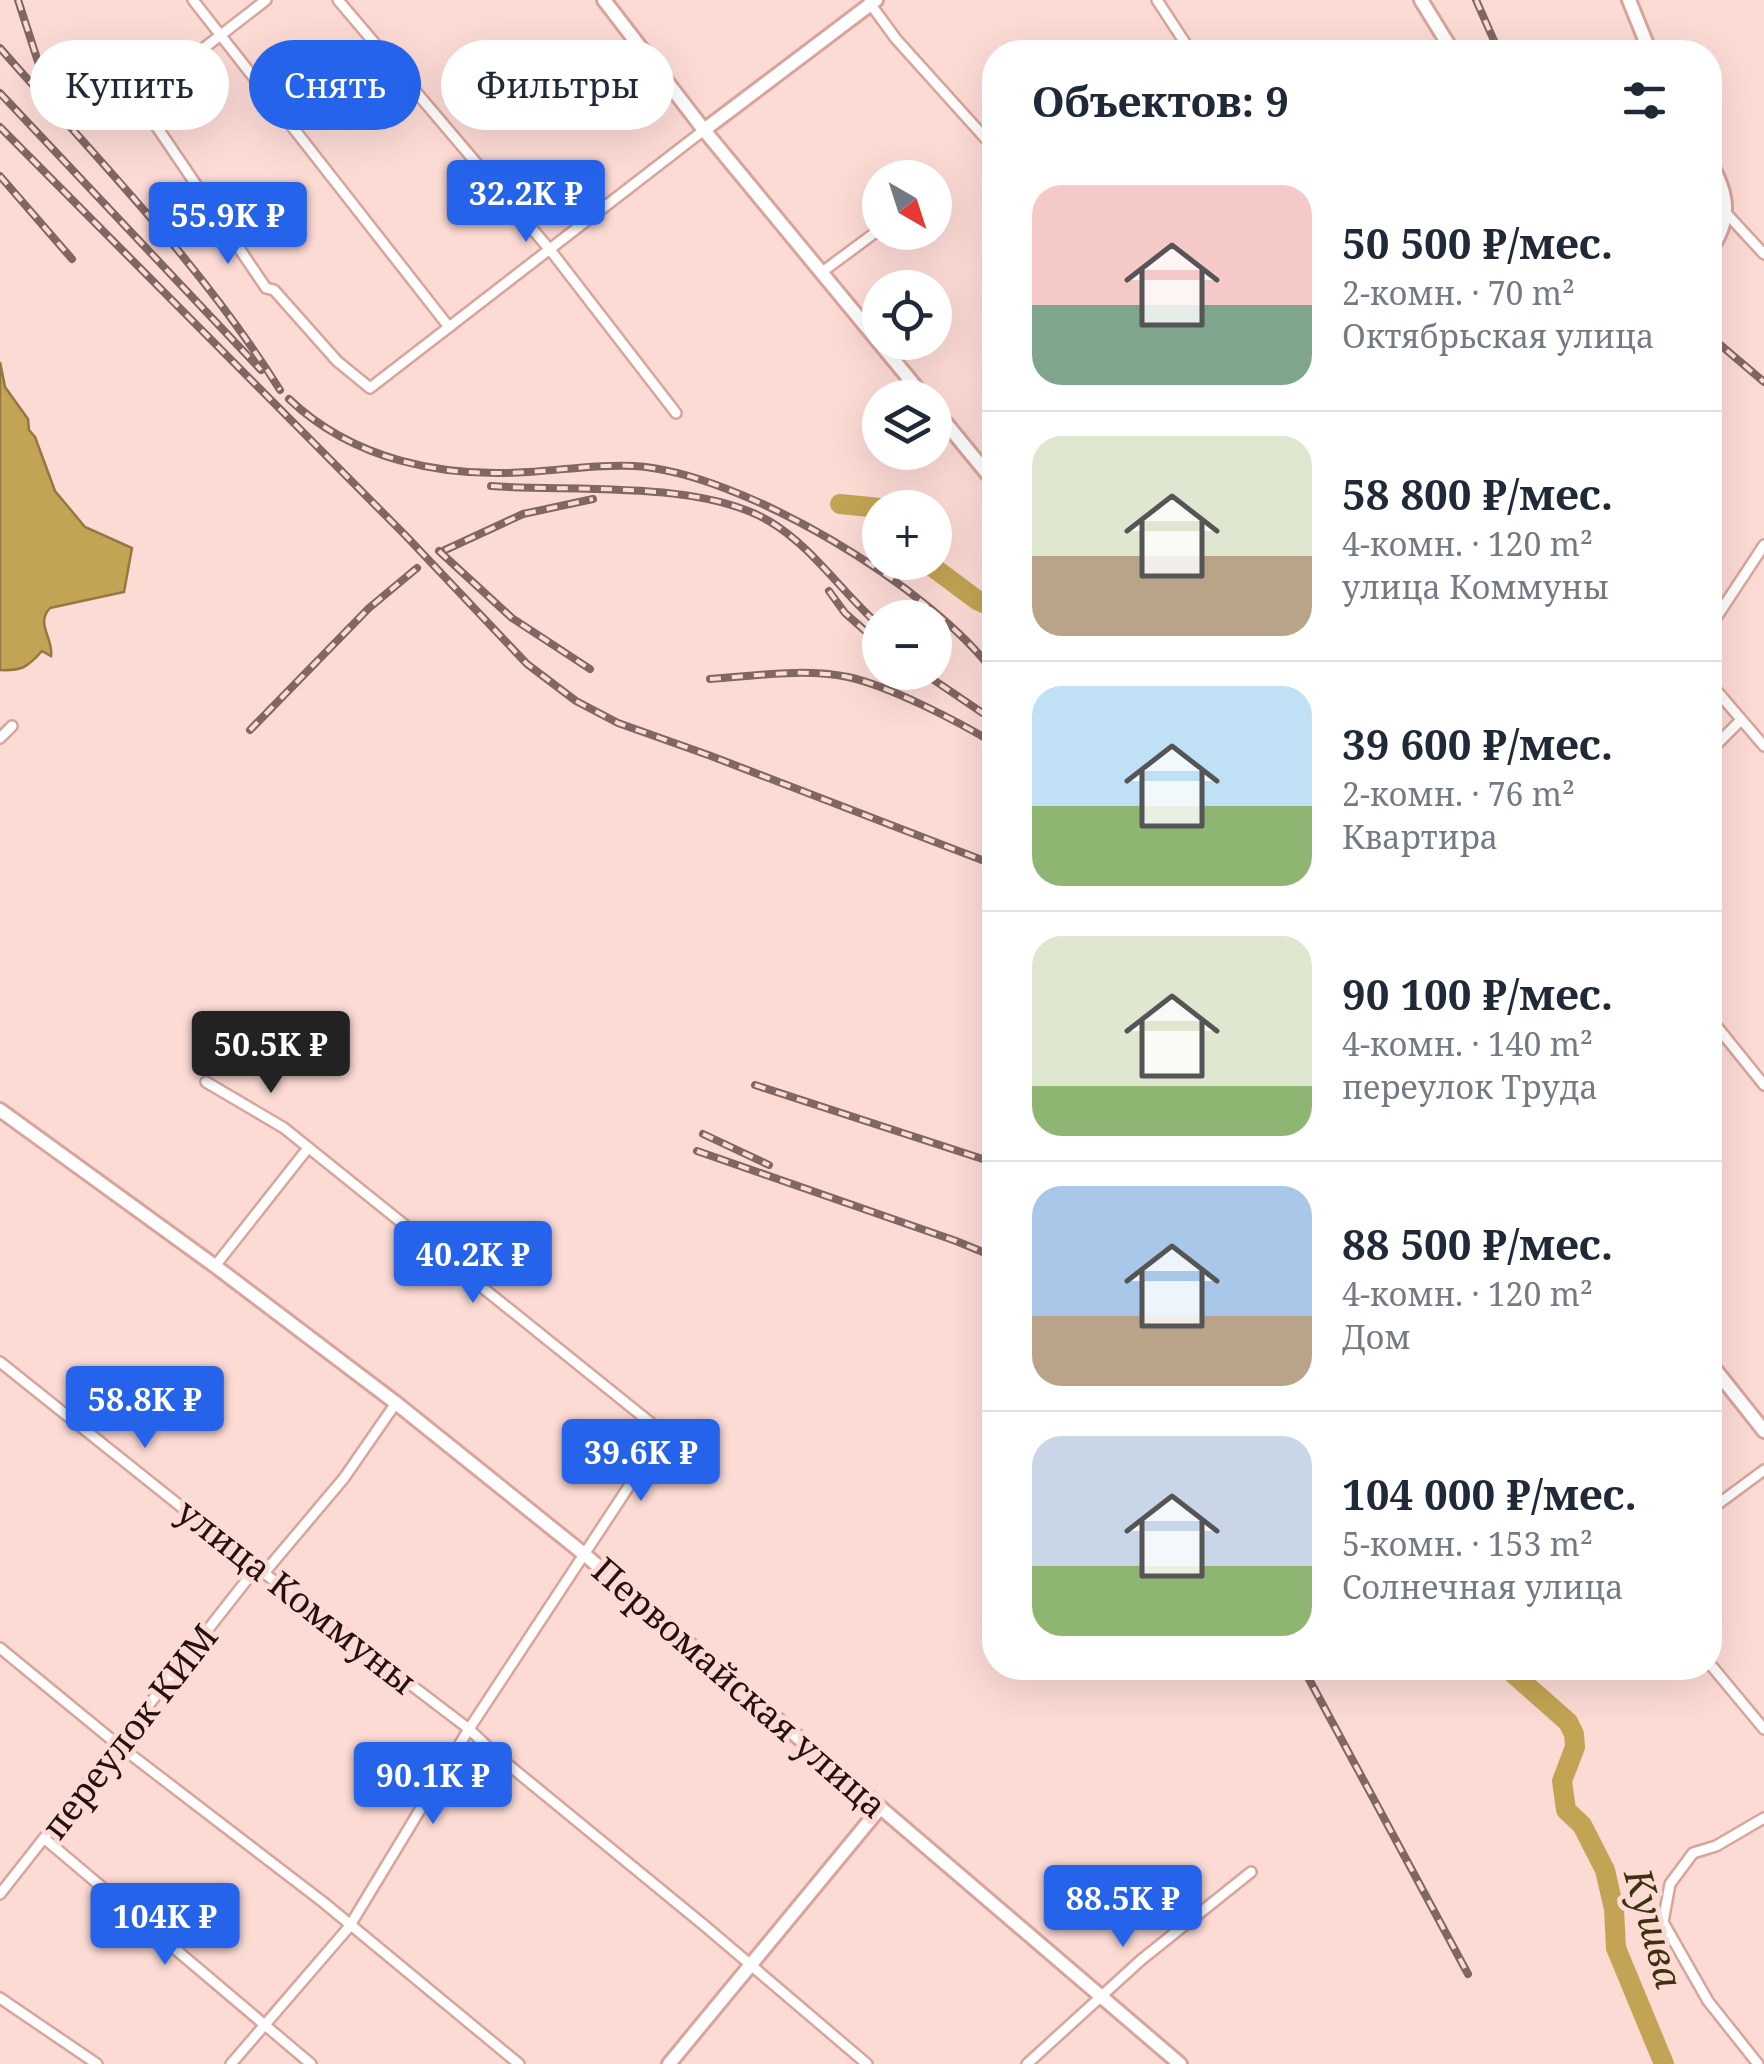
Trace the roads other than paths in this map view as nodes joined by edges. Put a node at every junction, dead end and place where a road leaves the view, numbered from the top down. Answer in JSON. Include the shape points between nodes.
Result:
{"nodes":[{"id":1,"x":194,"y":0,"type":"edge"},
{"id":2,"x":266,"y":0,"type":"edge"},
{"id":3,"x":338,"y":0,"type":"edge"},
{"id":4,"x":604,"y":0,"type":"edge"},
{"id":5,"x":1158,"y":0,"type":"edge"},
{"id":6,"x":1421,"y":0,"type":"edge"},
{"id":7,"x":1629,"y":0,"type":"edge"},
{"id":8,"x":871,"y":1,"type":"edge"},
{"id":9,"x":219,"y":34,"type":"junction"},
{"id":10,"x":1183,"y":40,"type":"edge"},
{"id":11,"x":1445,"y":40,"type":"edge"},
{"id":12,"x":1645,"y":40,"type":"edge"},
{"id":13,"x":704,"y":130,"type":"junction"},
{"id":14,"x":982,"y":135,"type":"edge"},
{"id":15,"x":1722,"y":182,"type":"edge"},
{"id":16,"x":1726,"y":213,"type":"junction"},
{"id":17,"x":1722,"y":230,"type":"edge"},
{"id":18,"x":862,"y":243,"type":"edge"},
{"id":19,"x":550,"y":251,"type":"junction"},
{"id":20,"x":1764,"y":254,"type":"edge"},
{"id":21,"x":822,"y":272,"type":"junction"},
{"id":22,"x":449,"y":328,"type":"junction"},
{"id":23,"x":910,"y":380,"type":"edge"},
{"id":24,"x":676,"y":413,"type":"dead end"},
{"id":25,"x":952,"y":430,"type":"edge"},
{"id":26,"x":982,"y":466,"type":"edge"},
{"id":27,"x":1764,"y":544,"type":"edge"},
{"id":28,"x":1760,"y":560,"type":"edge"},
{"id":29,"x":1722,"y":611,"type":"edge"},
{"id":30,"x":1722,"y":699,"type":"edge"},
{"id":31,"x":1740,"y":722,"type":"junction"},
{"id":32,"x":12,"y":726,"type":"dead end"},
{"id":33,"x":0,"y":738,"type":"edge"},
{"id":34,"x":1722,"y":739,"type":"edge"},
{"id":35,"x":1764,"y":746,"type":"edge"},
{"id":36,"x":1722,"y":1033,"type":"edge"},
{"id":37,"x":206,"y":1082,"type":"dead end"},
{"id":38,"x":1764,"y":1085,"type":"edge"},
{"id":39,"x":0,"y":1110,"type":"edge"},
{"id":40,"x":308,"y":1148,"type":"junction"},
{"id":41,"x":215,"y":1266,"type":"junction"},
{"id":42,"x":0,"y":1362,"type":"edge"},
{"id":43,"x":1722,"y":1377,"type":"edge"},
{"id":44,"x":396,"y":1403,"type":"junction"},
{"id":45,"x":1764,"y":1431,"type":"edge"},
{"id":46,"x":664,"y":1433,"type":"junction"},
{"id":47,"x":682,"y":1448,"type":"dead end"},
{"id":48,"x":1764,"y":1470,"type":"edge"},
{"id":49,"x":1722,"y":1501,"type":"edge"},
{"id":50,"x":584,"y":1554,"type":"junction"},
{"id":51,"x":260,"y":1570,"type":"junction"},
{"id":52,"x":0,"y":1648,"type":"edge"},
{"id":53,"x":1722,"y":1678,"type":"edge"},
{"id":54,"x":469,"y":1729,"type":"junction"},
{"id":55,"x":1764,"y":1729,"type":"edge"},
{"id":56,"x":116,"y":1744,"type":"junction"},
{"id":57,"x":880,"y":1808,"type":"junction"},
{"id":58,"x":1764,"y":1818,"type":"edge"},
{"id":59,"x":46,"y":1839,"type":"junction"},
{"id":60,"x":1250,"y":1872,"type":"dead end"},
{"id":61,"x":0,"y":1894,"type":"edge"},
{"id":62,"x":349,"y":1926,"type":"junction"},
{"id":63,"x":750,"y":1967,"type":"junction"},
{"id":64,"x":1103,"y":1997,"type":"junction"},
{"id":65,"x":0,"y":1998,"type":"edge"},
{"id":66,"x":262,"y":2026,"type":"junction"},
{"id":67,"x":97,"y":2064,"type":"edge"},
{"id":68,"x":231,"y":2064,"type":"edge"},
{"id":69,"x":311,"y":2064,"type":"edge"},
{"id":70,"x":519,"y":2064,"type":"edge"},
{"id":71,"x":669,"y":2064,"type":"edge"},
{"id":72,"x":866,"y":2064,"type":"edge"},
{"id":73,"x":1027,"y":2064,"type":"edge"},
{"id":74,"x":1180,"y":2064,"type":"edge"},
{"id":75,"x":1758,"y":2064,"type":"edge"}],
"edges":[{"from":1,"to":9,"type":"street"},
{"from":2,"to":9,"type":"street"},
{"from":3,"to":19,"type":"street"},
{"from":4,"to":13,"type":"main road"},
{"from":5,"to":10,"type":"street"},
{"from":6,"to":11,"type":"main road"},
{"from":7,"to":12,"type":"main road"},
{"from":8,"to":13,"type":"main road"},
{"from":8,"to":14,"type":"street","via":[[896,39]]},
{"from":9,"to":22,"type":"street"},
{"from":9,"to":22,"type":"street","via":[[138,98],[266,288],[370,388]]},
{"from":13,"to":19,"type":"street"},
{"from":13,"to":21,"type":"main road"},
{"from":15,"to":16,"type":"main road"},
{"from":16,"to":17,"type":"main road"},
{"from":16,"to":20,"type":"street"},
{"from":18,"to":21,"type":"street"},
{"from":19,"to":22,"type":"street"},
{"from":19,"to":24,"type":"street"},
{"from":21,"to":23,"type":"main road"},
{"from":25,"to":26,"type":"main road"},
{"from":27,"to":28,"type":"street"},
{"from":28,"to":29,"type":"street"},
{"from":30,"to":31,"type":"street"},
{"from":31,"to":34,"type":"street"},
{"from":31,"to":35,"type":"street"},
{"from":32,"to":33,"type":"street"},
{"from":36,"to":38,"type":"street"},
{"from":37,"to":40,"type":"street"},
{"from":39,"to":41,"type":"main road","name":"Первомайская улица"},
{"from":40,"to":41,"type":"street"},
{"from":40,"to":46,"type":"street"},
{"from":41,"to":44,"type":"main road","name":"Первомайская улица"},
{"from":42,"to":51,"type":"street","name":"улица Коммуны"},
{"from":43,"to":45,"type":"main road"},
{"from":44,"to":50,"type":"main road","name":"Первомайская улица"},
{"from":44,"to":51,"type":"street","name":"переулок КИМ","via":[[344,1478]]},
{"from":46,"to":47,"type":"street"},
{"from":46,"to":50,"type":"street"},
{"from":48,"to":49,"type":"street"},
{"from":50,"to":54,"type":"street"},
{"from":50,"to":57,"type":"main road","name":"Первомайская улица"},
{"from":51,"to":54,"type":"street","name":"улица Коммуны"},
{"from":51,"to":56,"type":"street","name":"переулок КИМ"},
{"from":52,"to":56,"type":"street"},
{"from":53,"to":55,"type":"street"},
{"from":54,"to":62,"type":"street"},
{"from":54,"to":63,"type":"street","name":"улица Коммуны"},
{"from":56,"to":59,"type":"street","name":"переулок КИМ"},
{"from":56,"to":62,"type":"street"},
{"from":57,"to":63,"type":"main road"},
{"from":57,"to":64,"type":"main road","name":"Первомайская улица"},
{"from":58,"to":75,"type":"street","via":[[1693,1853],[1670,1884],[1664,1922],[1708,2001]]},
{"from":59,"to":61,"type":"street","name":"переулок КИМ"},
{"from":59,"to":66,"type":"street"},
{"from":60,"to":64,"type":"street"},
{"from":62,"to":66,"type":"street"},
{"from":62,"to":70,"type":"street"},
{"from":63,"to":71,"type":"main road"},
{"from":63,"to":72,"type":"street","name":"улица Коммуны"},
{"from":64,"to":73,"type":"street"},
{"from":64,"to":74,"type":"main road","name":"Первомайская улица"},
{"from":65,"to":67,"type":"street"},
{"from":66,"to":68,"type":"street"},
{"from":66,"to":69,"type":"street"}]}
